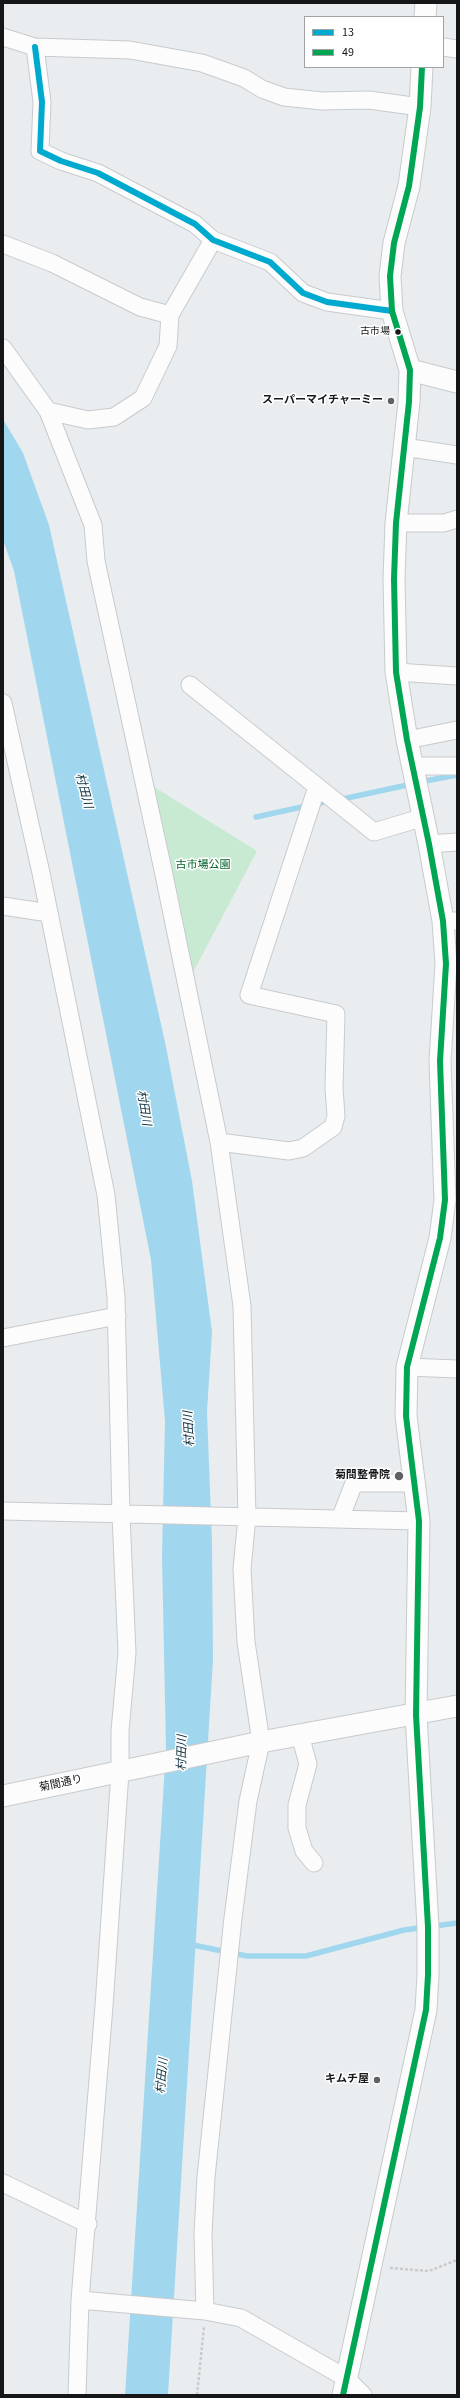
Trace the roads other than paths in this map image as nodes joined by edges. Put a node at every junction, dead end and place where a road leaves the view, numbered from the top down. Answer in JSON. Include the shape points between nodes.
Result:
{"nodes":[{"id":1,"x":426,"y":3,"type":"edge"},
{"id":2,"x":425,"y":16,"type":"edge"},
{"id":3,"x":3,"y":37,"type":"edge"},
{"id":4,"x":444,"y":47,"type":"edge"},
{"id":5,"x":35,"y":48,"type":"junction"},
{"id":6,"x":457,"y":50,"type":"edge"},
{"id":7,"x":422,"y":68,"type":"edge"},
{"id":8,"x":420,"y":107,"type":"junction"},
{"id":9,"x":213,"y":240,"type":"junction"},
{"id":10,"x":3,"y":244,"type":"edge"},
{"id":11,"x":392,"y":311,"type":"junction"},
{"id":12,"x":170,"y":315,"type":"junction"},
{"id":13,"x":3,"y":348,"type":"edge"},
{"id":14,"x":410,"y":370,"type":"junction"},
{"id":15,"x":457,"y":382,"type":"edge"},
{"id":16,"x":48,"y":411,"type":"junction"},
{"id":17,"x":404,"y":447,"type":"junction"},
{"id":18,"x":457,"y":455,"type":"edge"},
{"id":19,"x":457,"y":518,"type":"edge"},
{"id":20,"x":396,"y":523,"type":"junction"},
{"id":21,"x":396,"y":672,"type":"junction"},
{"id":22,"x":457,"y":676,"type":"edge"},
{"id":23,"x":190,"y":685,"type":"dead end"},
{"id":24,"x":3,"y":703,"type":"edge"},
{"id":25,"x":457,"y":730,"type":"edge"},
{"id":26,"x":407,"y":740,"type":"junction"},
{"id":27,"x":413,"y":766,"type":"junction"},
{"id":28,"x":457,"y":766,"type":"edge"},
{"id":29,"x":316,"y":787,"type":"junction"},
{"id":30,"x":424,"y":817,"type":"junction"},
{"id":31,"x":457,"y":842,"type":"edge"},
{"id":32,"x":429,"y":844,"type":"junction"},
{"id":33,"x":3,"y":906,"type":"edge"},
{"id":34,"x":49,"y":913,"type":"junction"},
{"id":35,"x":450,"y":921,"type":"edge"},
{"id":36,"x":218,"y":1142,"type":"junction"},
{"id":37,"x":451,"y":1200,"type":"edge"},
{"id":38,"x":117,"y":1316,"type":"junction"},
{"id":39,"x":3,"y":1338,"type":"edge"},
{"id":40,"x":407,"y":1366,"type":"junction"},
{"id":41,"x":457,"y":1369,"type":"edge"},
{"id":42,"x":416,"y":1483,"type":"junction"},
{"id":43,"x":3,"y":1511,"type":"edge"},
{"id":44,"x":121,"y":1514,"type":"junction"},
{"id":45,"x":247,"y":1518,"type":"junction"},
{"id":46,"x":340,"y":1519,"type":"junction"},
{"id":47,"x":419,"y":1521,"type":"junction"},
{"id":48,"x":457,"y":1706,"type":"edge"},
{"id":49,"x":416,"y":1715,"type":"junction"},
{"id":50,"x":300,"y":1735,"type":"junction"},
{"id":51,"x":261,"y":1742,"type":"junction"},
{"id":52,"x":120,"y":1772,"type":"junction"},
{"id":53,"x":3,"y":1796,"type":"edge"},
{"id":54,"x":314,"y":1863,"type":"dead end"},
{"id":55,"x":3,"y":2183,"type":"edge"},
{"id":56,"x":88,"y":2224,"type":"junction"},
{"id":57,"x":80,"y":2300,"type":"junction"},
{"id":58,"x":205,"y":2311,"type":"junction"},
{"id":59,"x":344,"y":2386,"type":"edge"},
{"id":60,"x":78,"y":2395,"type":"edge"},
{"id":61,"x":363,"y":2395,"type":"edge"}],
"edges":[{"from":1,"to":2,"type":"street"},
{"from":3,"to":5,"type":"street"},
{"from":4,"to":6,"type":"street"},
{"from":5,"to":8,"type":"street","via":[[130,50],[161,54],[202,63],[244,78],[262,89],[284,97],[322,101],[369,100]]},
{"from":5,"to":9,"type":"street","via":[[42,102],[40,150],[61,161],[98,173],[149,198],[195,224]]},
{"from":7,"to":8,"type":"street"},
{"from":8,"to":11,"type":"street","via":[[409,186],[394,243],[390,276]]},
{"from":9,"to":11,"type":"street","via":[[270,262],[304,293],[327,302]]},
{"from":9,"to":12,"type":"street"},
{"from":10,"to":12,"type":"street","via":[[52,263],[140,307]]},
{"from":11,"to":14,"type":"street"},
{"from":12,"to":16,"type":"street","via":[[168,346],[143,398],[114,417],[101,419],[88,420]]},
{"from":13,"to":16,"type":"street"},
{"from":14,"to":15,"type":"street"},
{"from":14,"to":17,"type":"street"},
{"from":16,"to":36,"type":"street","via":[[93,525],[96,561]]},
{"from":17,"to":18,"type":"street"},
{"from":17,"to":20,"type":"street"},
{"from":19,"to":20,"type":"street","via":[[444,523]]},
{"from":20,"to":21,"type":"street"},
{"from":21,"to":22,"type":"street"},
{"from":21,"to":26,"type":"street"},
{"from":23,"to":29,"type":"street"},
{"from":24,"to":34,"type":"street"},
{"from":25,"to":26,"type":"street"},
{"from":26,"to":27,"type":"street"},
{"from":27,"to":28,"type":"street"},
{"from":27,"to":30,"type":"street"},
{"from":29,"to":30,"type":"street","via":[[374,832]]},
{"from":29,"to":36,"type":"street","via":[[249,995],[336,1014],[336,1116],[332,1127],[303,1148],[289,1151]]},
{"from":30,"to":32,"type":"street"},
{"from":31,"to":32,"type":"street"},
{"from":32,"to":35,"type":"street"},
{"from":33,"to":34,"type":"street"},
{"from":34,"to":38,"type":"street","via":[[106,1195]]},
{"from":35,"to":37,"type":"street","via":[[440,1062]]},
{"from":36,"to":45,"type":"street","via":[[242,1306]]},
{"from":37,"to":40,"type":"street"},
{"from":38,"to":39,"type":"street"},
{"from":38,"to":44,"type":"street"},
{"from":40,"to":41,"type":"street"},
{"from":40,"to":42,"type":"street","via":[[406,1416]]},
{"from":42,"to":46,"type":"street","via":[[354,1483]]},
{"from":42,"to":47,"type":"street"},
{"from":43,"to":44,"type":"street"},
{"from":44,"to":45,"type":"street"},
{"from":44,"to":52,"type":"street","via":[[127,1653],[120,1731]]},
{"from":45,"to":46,"type":"street"},
{"from":45,"to":51,"type":"street","via":[[242,1569],[246,1642]]},
{"from":46,"to":47,"type":"street"},
{"from":47,"to":49,"type":"street"},
{"from":48,"to":49,"type":"street","name":"菊間通り"},
{"from":49,"to":50,"type":"street","name":"菊間通り"},
{"from":49,"to":59,"type":"street","via":[[428,1928],[426,2010]]},
{"from":50,"to":51,"type":"street","name":"菊間通り"},
{"from":50,"to":54,"type":"street","via":[[308,1764],[297,1805],[297,1828],[304,1851]]},
{"from":51,"to":52,"type":"street","name":"菊間通り"},
{"from":51,"to":58,"type":"street","via":[[248,1800],[233,1918],[206,2177],[203,2234]]},
{"from":52,"to":53,"type":"street","name":"菊間通り"},
{"from":52,"to":56,"type":"street"},
{"from":55,"to":56,"type":"street"},
{"from":56,"to":57,"type":"street"},
{"from":57,"to":58,"type":"street"},
{"from":57,"to":60,"type":"street"},
{"from":58,"to":59,"type":"street","via":[[241,2318]]},
{"from":59,"to":61,"type":"street"}]}
